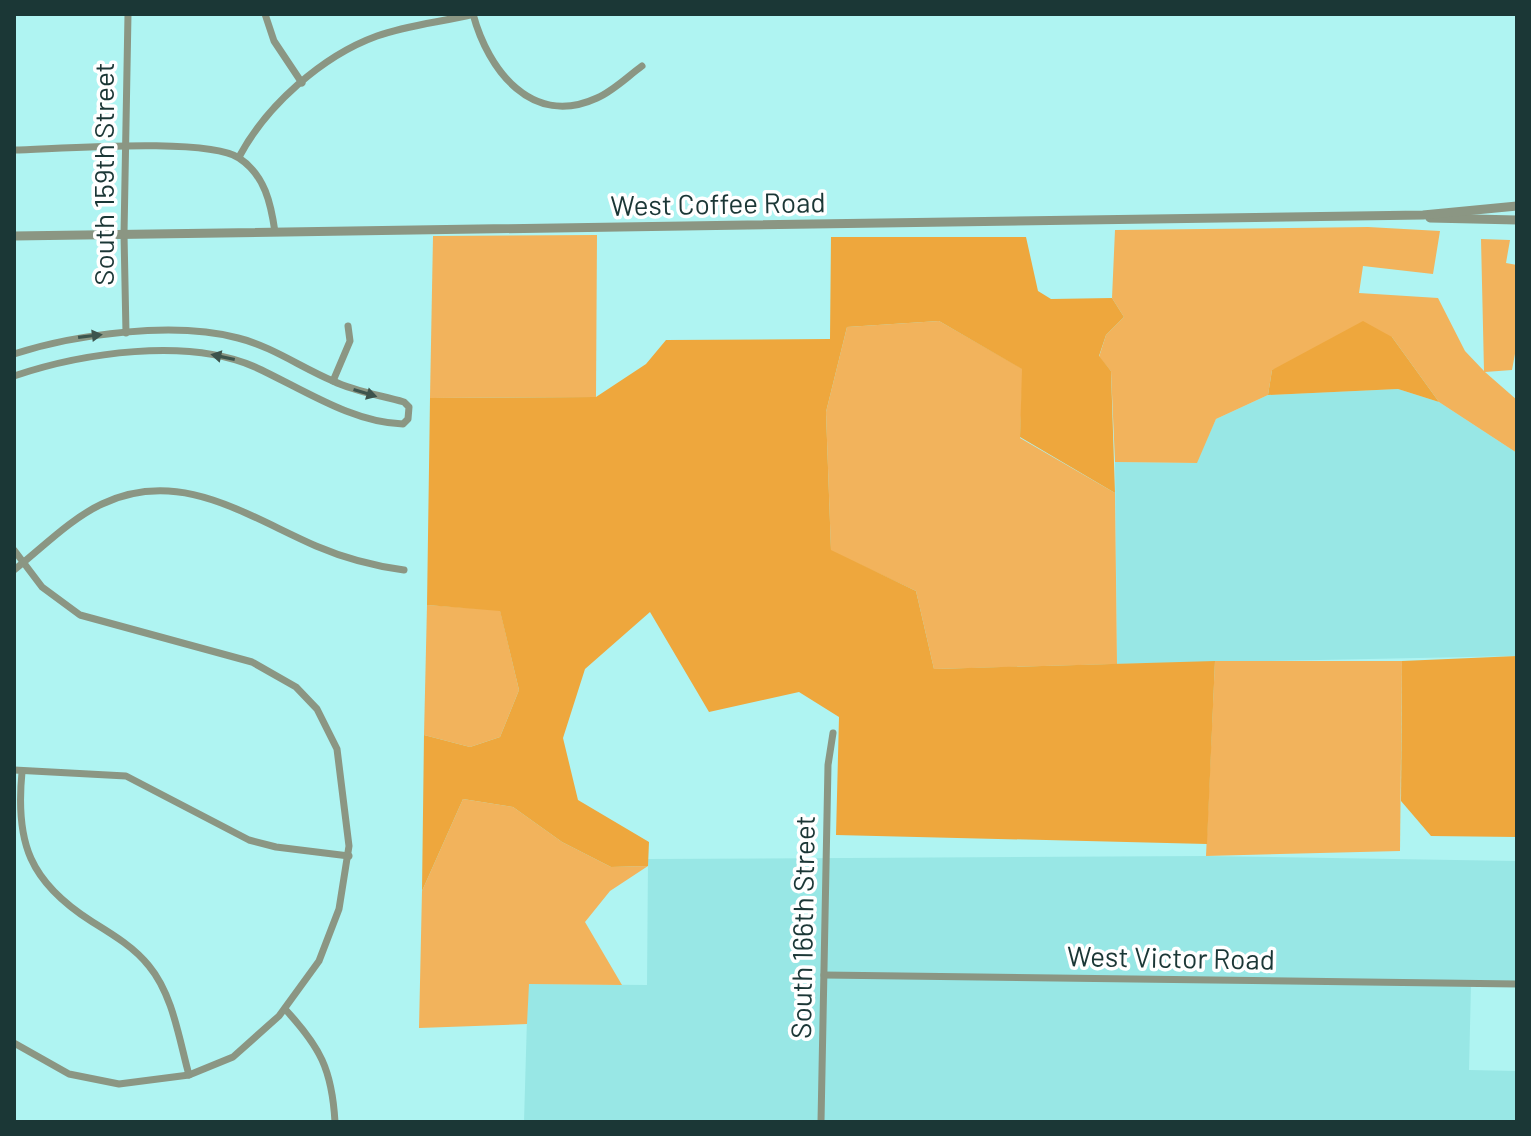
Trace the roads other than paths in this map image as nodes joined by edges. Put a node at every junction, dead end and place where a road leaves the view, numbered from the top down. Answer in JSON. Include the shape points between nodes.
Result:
{"nodes":[{"id":1,"x":128,"y":14,"type":"edge"},
{"id":2,"x":265,"y":14,"type":"edge"},
{"id":3,"x":474,"y":14,"type":"edge"},
{"id":4,"x":642,"y":66,"type":"dead end"},
{"id":5,"x":302,"y":83,"type":"junction"},
{"id":6,"x":126,"y":148,"type":"junction"},
{"id":7,"x":14,"y":150,"type":"edge"},
{"id":8,"x":239,"y":157,"type":"junction"},
{"id":9,"x":1517,"y":206,"type":"edge"},
{"id":10,"x":1423,"y":215,"type":"junction"},
{"id":11,"x":1517,"y":220,"type":"edge"},
{"id":12,"x":275,"y":232,"type":"junction"},
{"id":13,"x":124,"y":234,"type":"junction"},
{"id":14,"x":14,"y":236,"type":"edge"},
{"id":15,"x":348,"y":326,"type":"dead end"},
{"id":16,"x":126,"y":333,"type":"junction"},
{"id":17,"x":14,"y":354,"type":"edge"},
{"id":18,"x":14,"y":376,"type":"edge"},
{"id":19,"x":333,"y":381,"type":"junction"},
{"id":20,"x":14,"y":550,"type":"edge"},
{"id":21,"x":24,"y":562,"type":"junction"},
{"id":22,"x":14,"y":570,"type":"edge"},
{"id":23,"x":404,"y":570,"type":"dead end"},
{"id":24,"x":833,"y":733,"type":"dead end"},
{"id":25,"x":18,"y":771,"type":"edge"},
{"id":26,"x":349,"y":856,"type":"junction"},
{"id":27,"x":824,"y":975,"type":"junction"},
{"id":28,"x":1517,"y":984,"type":"edge"},
{"id":29,"x":285,"y":1009,"type":"junction"},
{"id":30,"x":14,"y":1043,"type":"edge"},
{"id":31,"x":189,"y":1075,"type":"junction"},
{"id":32,"x":335,"y":1122,"type":"edge"},
{"id":33,"x":821,"y":1122,"type":"edge"}],
"edges":[{"from":1,"to":6,"type":"street","name":"South 159th Street"},
{"from":2,"to":5,"type":"street","via":[[274,41]]},
{"from":3,"to":4,"type":"street","via":[[496,69],[521,92],[548,104],[594,99]]},
{"from":3,"to":5,"type":"street","via":[[377,36]]},
{"from":5,"to":8,"type":"street"},
{"from":6,"to":7,"type":"street"},
{"from":6,"to":8,"type":"street","via":[[200,149]]},
{"from":6,"to":13,"type":"street","name":"South 159th Street"},
{"from":8,"to":12,"type":"street","via":[[265,189]]},
{"from":9,"to":10,"type":"street","name":"West Coffee Road"},
{"from":10,"to":11,"type":"street","name":"West Coffee Road"},
{"from":10,"to":12,"type":"street","name":"West Coffee Road"},
{"from":12,"to":13,"type":"street","name":"West Coffee Road"},
{"from":13,"to":14,"type":"street","name":"West Coffee Road"},
{"from":13,"to":16,"type":"street","name":"South 159th Street"},
{"from":15,"to":19,"type":"street","via":[[350,341]]},
{"from":17,"to":16,"type":"street","one_way":true,"via":[[68,338]]},
{"from":16,"to":19,"type":"street","via":[[207,333],[241,339]]},
{"from":19,"to":18,"type":"street","one_way":true,"via":[[404,402],[408,419],[399,425],[357,413],[252,366],[206,354],[82,357]]},
{"from":20,"to":21,"type":"street"},
{"from":21,"to":22,"type":"street"},
{"from":21,"to":23,"type":"street","via":[[103,503],[137,492],[171,490],[224,501],[335,554]]},
{"from":21,"to":26,"type":"street","via":[[55,599],[80,615],[252,662],[306,696],[337,749]]},
{"from":24,"to":27,"type":"street","name":"South 166th Street"},
{"from":25,"to":26,"type":"street","via":[[126,776],[249,840]]},
{"from":25,"to":31,"type":"street","via":[[20,826],[37,873],[58,898],[151,968],[166,994]]},
{"from":26,"to":29,"type":"street","via":[[326,946]]},
{"from":27,"to":28,"type":"street","name":"West Victor Road"},
{"from":27,"to":33,"type":"street","name":"South 166th Street"},
{"from":29,"to":31,"type":"street","via":[[240,1053]]},
{"from":29,"to":32,"type":"street","via":[[328,1068]]},
{"from":30,"to":31,"type":"street","via":[[69,1074],[107,1083]]}]}
